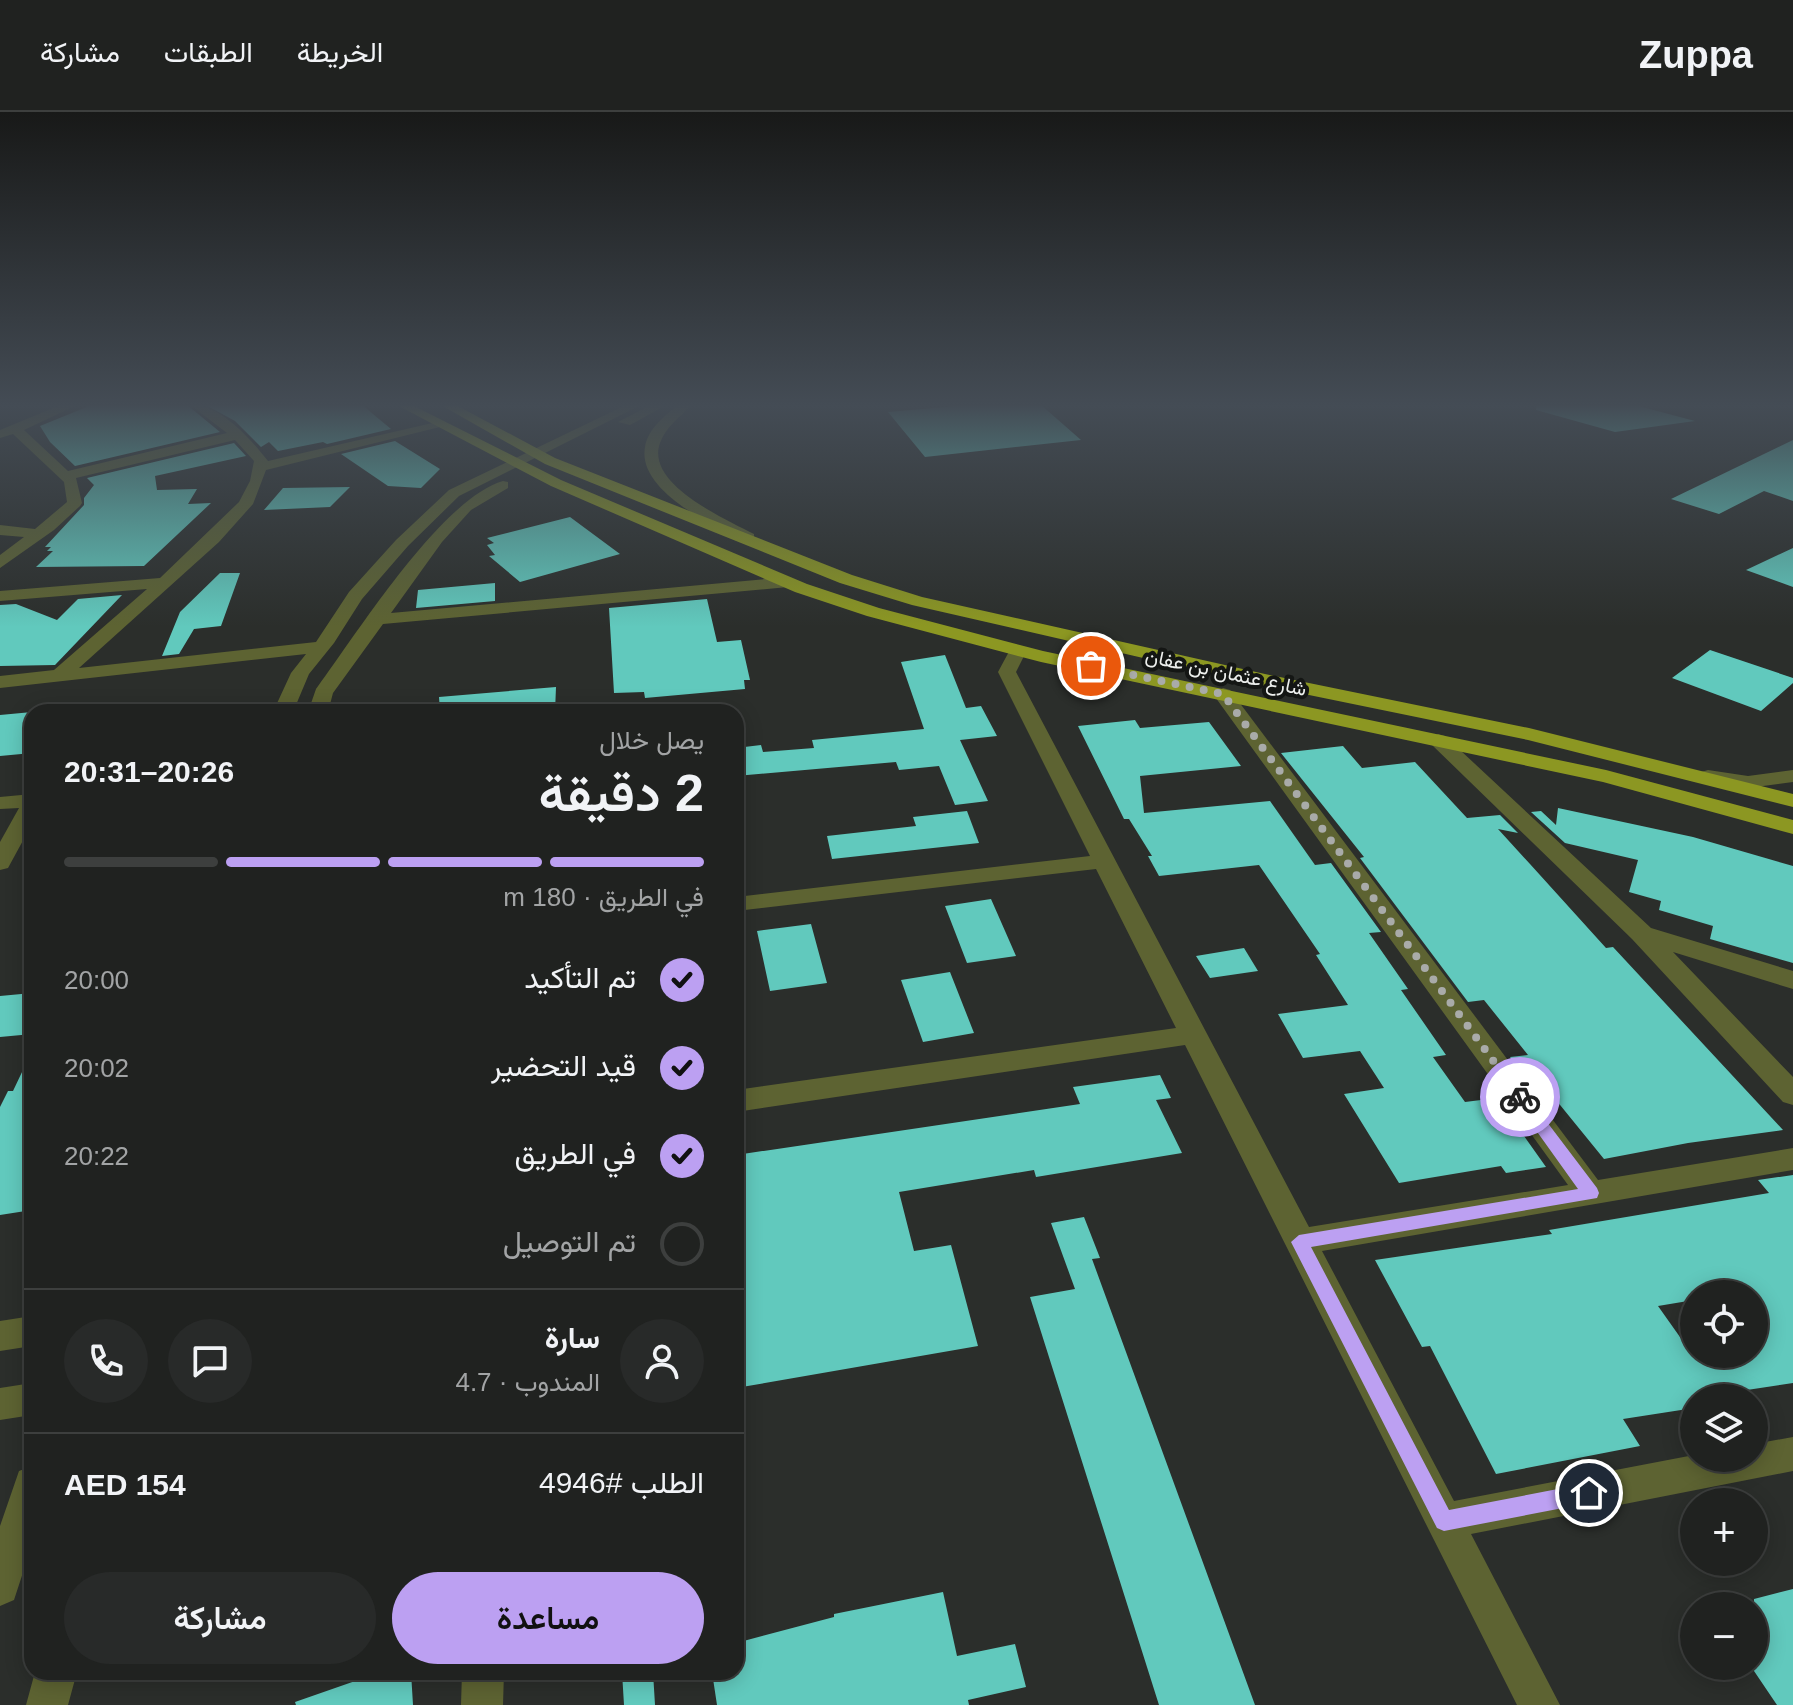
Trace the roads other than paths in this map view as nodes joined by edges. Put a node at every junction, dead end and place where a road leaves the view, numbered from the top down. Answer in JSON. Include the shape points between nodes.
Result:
{"nodes":[{"id":1,"x":68,"y":478,"type":"edge"},
{"id":2,"x":256,"y":478,"type":"edge"},
{"id":3,"x":493,"y":478,"type":"edge"},
{"id":4,"x":508,"y":478,"type":"edge"},
{"id":5,"x":550,"y":478,"type":"edge"},
{"id":6,"x":596,"y":478,"type":"edge"},
{"id":7,"x":659,"y":478,"type":"edge"},
{"id":8,"x":0,"y":530,"type":"edge"},
{"id":9,"x":35,"y":534,"type":"junction"},
{"id":10,"x":768,"y":547,"type":"junction"},
{"id":11,"x":0,"y":563,"type":"edge"},
{"id":12,"x":784,"y":579,"type":"junction"},
{"id":13,"x":166,"y":582,"type":"junction"},
{"id":14,"x":0,"y":596,"type":"edge"},
{"id":15,"x":972,"y":614,"type":"junction"},
{"id":16,"x":378,"y":619,"type":"junction"},
{"id":17,"x":322,"y":647,"type":"junction"},
{"id":18,"x":1018,"y":650,"type":"junction"},
{"id":19,"x":300,"y":673,"type":"junction"},
{"id":20,"x":58,"y":677,"type":"junction"},
{"id":21,"x":0,"y":682,"type":"edge"},
{"id":22,"x":1223,"y":694,"type":"junction"},
{"id":23,"x":0,"y":697,"type":"edge"},
{"id":24,"x":286,"y":704,"type":"edge"},
{"id":25,"x":320,"y":704,"type":"edge"},
{"id":26,"x":1438,"y":740,"type":"junction"},
{"id":27,"x":1671,"y":770,"type":"junction"},
{"id":28,"x":1793,"y":776,"type":"edge"},
{"id":29,"x":1793,"y":801,"type":"edge"},
{"id":30,"x":24,"y":802,"type":"edge"},
{"id":31,"x":0,"y":803,"type":"edge"},
{"id":32,"x":1744,"y":814,"type":"junction"},
{"id":33,"x":24,"y":817,"type":"edge"},
{"id":34,"x":1793,"y":821,"type":"edge"},
{"id":35,"x":1793,"y":827,"type":"edge"},
{"id":36,"x":1102,"y":861,"type":"junction"},
{"id":37,"x":0,"y":863,"type":"edge"},
{"id":38,"x":744,"y":903,"type":"edge"},
{"id":39,"x":1641,"y":933,"type":"junction"},
{"id":40,"x":1793,"y":980,"type":"edge"},
{"id":41,"x":1192,"y":1035,"type":"junction"},
{"id":42,"x":1793,"y":1095,"type":"edge"},
{"id":43,"x":744,"y":1100,"type":"edge"},
{"id":44,"x":1793,"y":1159,"type":"edge"},
{"id":45,"x":1591,"y":1193,"type":"junction"},
{"id":46,"x":1299,"y":1242,"type":"junction"},
{"id":47,"x":24,"y":1332,"type":"edge"},
{"id":48,"x":0,"y":1336,"type":"edge"},
{"id":49,"x":24,"y":1400,"type":"edge"},
{"id":50,"x":0,"y":1404,"type":"edge"},
{"id":51,"x":1793,"y":1454,"type":"edge"},
{"id":52,"x":24,"y":1510,"type":"edge"},
{"id":53,"x":1444,"y":1521,"type":"junction"},
{"id":54,"x":0,"y":1586,"type":"edge"},
{"id":55,"x":54,"y":1680,"type":"edge"},
{"id":56,"x":483,"y":1680,"type":"edge"},
{"id":57,"x":47,"y":1705,"type":"edge"},
{"id":58,"x":482,"y":1705,"type":"edge"},
{"id":59,"x":1539,"y":1705,"type":"edge"}],
"edges":[{"from":1,"to":9,"type":"street","via":[[75,503]]},
{"from":2,"to":13,"type":"street","via":[[246,504]]},
{"from":3,"to":17,"type":"street","via":[[454,493],[437,508],[355,596]]},
{"from":4,"to":16,"type":"street","via":[[466,507],[436,539]]},
{"from":5,"to":12,"type":"main road","name":"شارع عثمان بن عفان"},
{"from":6,"to":10,"type":"main road","name":"شارع عثمان بن عفان"},
{"from":7,"to":10,"type":"street","via":[[698,512]]},
{"from":8,"to":9,"type":"street"},
{"from":9,"to":11,"type":"street"},
{"from":10,"to":15,"type":"main road","name":"شارع عثمان بن عفان","via":[[846,579]]},
{"from":12,"to":15,"type":"main road","via":[[808,573],[904,605]]},
{"from":12,"to":16,"type":"street"},
{"from":12,"to":18,"type":"main road","name":"شارع عثمان بن عفان","via":[[873,612]]},
{"from":13,"to":14,"type":"street"},
{"from":13,"to":20,"type":"street"},
{"from":15,"to":27,"type":"main road","name":"شارع عثمان بن عفان","via":[[1529,734]]},
{"from":16,"to":25,"type":"street"},
{"from":17,"to":19,"type":"street"},
{"from":17,"to":20,"type":"street"},
{"from":18,"to":22,"type":"main road","name":"شارع عثمان بن عفان"},
{"from":18,"to":36,"type":"street","via":[[1007,672]]},
{"from":19,"to":23,"type":"street","via":[[267,670]]},
{"from":19,"to":24,"type":"street"},
{"from":20,"to":21,"type":"street"},
{"from":22,"to":26,"type":"main road","name":"شارع عثمان بن عفان"},
{"from":22,"to":45,"type":"street"},
{"from":26,"to":32,"type":"main road","name":"شارع عثمان بن عفان","via":[[1606,776]]},
{"from":26,"to":39,"type":"street"},
{"from":27,"to":28,"type":"street","via":[[1748,782]]},
{"from":27,"to":29,"type":"main road","name":"شارع عثمان بن عفان"},
{"from":30,"to":31,"type":"street"},
{"from":32,"to":34,"type":"main road"},
{"from":32,"to":35,"type":"main road","name":"شارع عثمان بن عفان"},
{"from":33,"to":37,"type":"street"},
{"from":36,"to":38,"type":"street"},
{"from":36,"to":41,"type":"street"},
{"from":39,"to":40,"type":"street"},
{"from":39,"to":42,"type":"street"},
{"from":41,"to":43,"type":"street"},
{"from":41,"to":46,"type":"street"},
{"from":44,"to":45,"type":"street"},
{"from":45,"to":46,"type":"street"},
{"from":46,"to":53,"type":"street"},
{"from":47,"to":48,"type":"street"},
{"from":49,"to":50,"type":"street"},
{"from":51,"to":53,"type":"street"},
{"from":52,"to":54,"type":"street"},
{"from":53,"to":59,"type":"street"},
{"from":55,"to":57,"type":"street"},
{"from":56,"to":58,"type":"street"}]}
